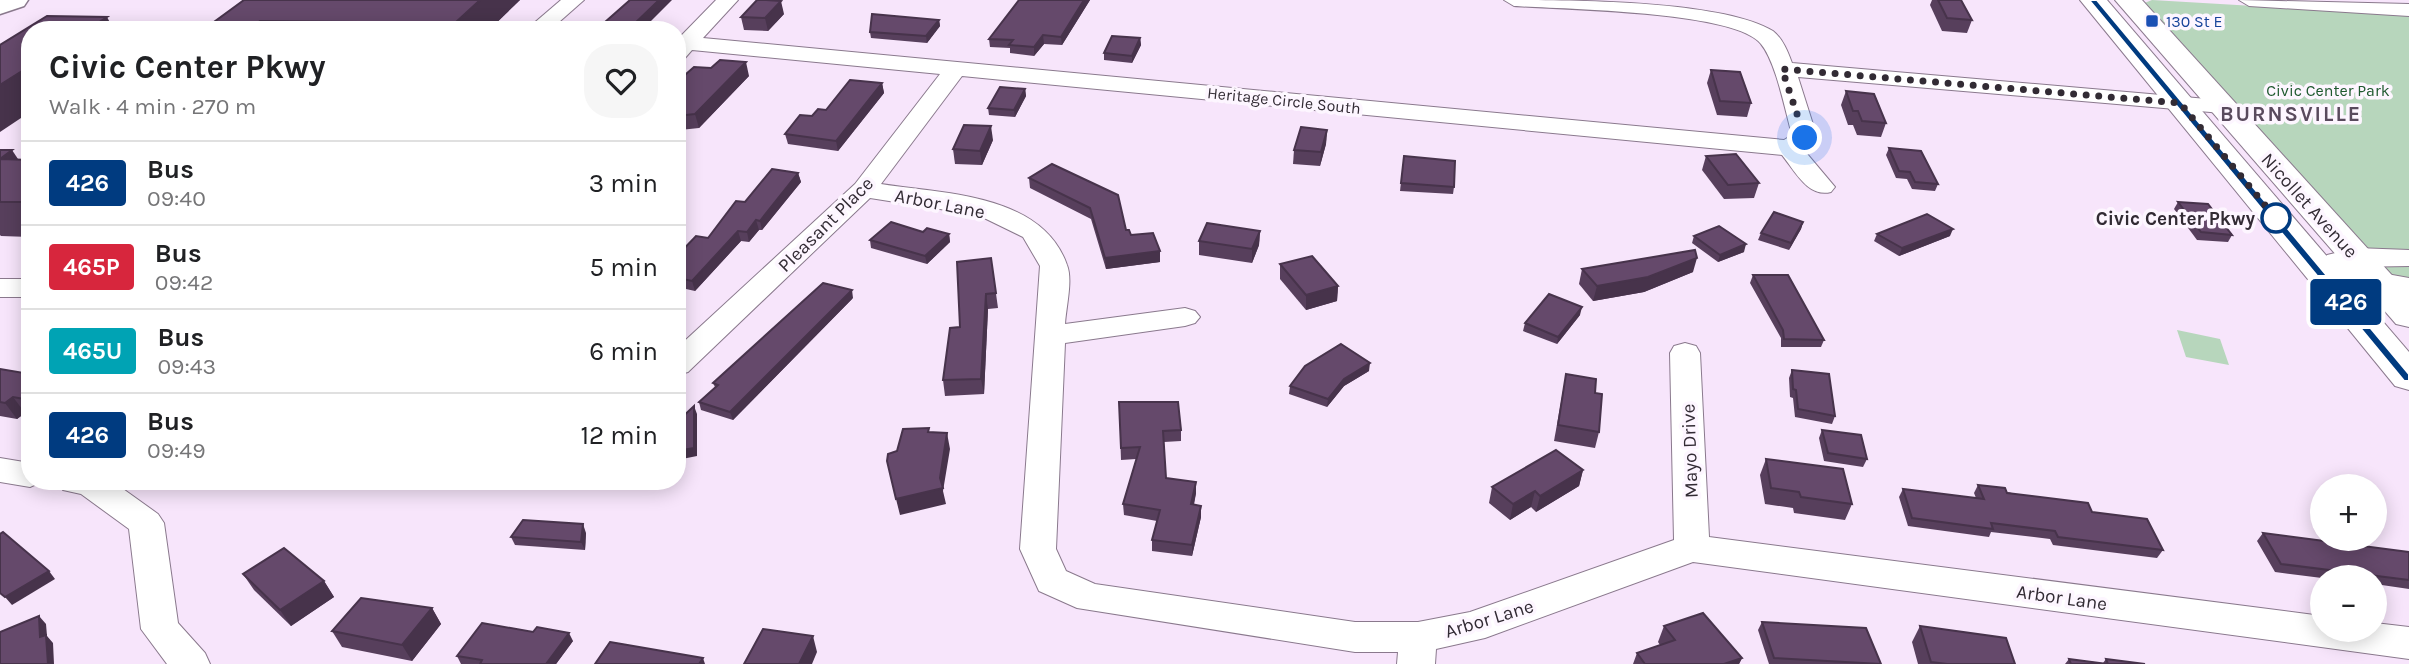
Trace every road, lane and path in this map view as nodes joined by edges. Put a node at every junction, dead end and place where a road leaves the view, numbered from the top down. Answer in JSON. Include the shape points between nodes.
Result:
{"nodes":[{"id":1,"x":15,"y":0,"type":"edge"},
{"id":2,"x":574,"y":0,"type":"edge"},
{"id":3,"x":728,"y":0,"type":"edge"},
{"id":4,"x":1514,"y":0,"type":"edge"},
{"id":5,"x":2093,"y":0,"type":"edge"},
{"id":6,"x":2128,"y":0,"type":"edge"},
{"id":7,"x":2249,"y":0,"type":"edge"},
{"id":8,"x":2316,"y":2,"type":"edge"},
{"id":9,"x":0,"y":6,"type":"edge"},
{"id":10,"x":2409,"y":10,"type":"edge"},
{"id":11,"x":548,"y":21,"type":"edge"},
{"id":12,"x":686,"y":45,"type":"edge"},
{"id":13,"x":686,"y":48,"type":"edge"},
{"id":14,"x":956,"y":68,"type":"junction"},
{"id":15,"x":1782,"y":69,"type":"junction"},
{"id":16,"x":2180,"y":103,"type":"junction"},
{"id":17,"x":2222,"y":106,"type":"junction"},
{"id":18,"x":1789,"y":148,"type":"junction"},
{"id":19,"x":1822,"y":187,"type":"dead end"},
{"id":20,"x":864,"y":189,"type":"junction"},
{"id":21,"x":2356,"y":256,"type":"junction"},
{"id":22,"x":2409,"y":257,"type":"edge"},
{"id":23,"x":2316,"y":267,"type":"junction"},
{"id":24,"x":2395,"y":286,"type":"edge"},
{"id":25,"x":0,"y":288,"type":"edge"},
{"id":26,"x":21,"y":288,"type":"edge"},
{"id":27,"x":2409,"y":316,"type":"edge"},
{"id":28,"x":1185,"y":317,"type":"dead end"},
{"id":29,"x":1051,"y":335,"type":"junction"},
{"id":30,"x":1685,"y":353,"type":"dead end"},
{"id":31,"x":686,"y":357,"type":"edge"},
{"id":32,"x":2409,"y":377,"type":"edge"},
{"id":33,"x":0,"y":470,"type":"edge"},
{"id":34,"x":21,"y":474,"type":"edge"},
{"id":35,"x":100,"y":490,"type":"edge"},
{"id":36,"x":1692,"y":548,"type":"junction"},
{"id":37,"x":2409,"y":643,"type":"edge"},
{"id":38,"x":1417,"y":650,"type":"edge"},
{"id":39,"x":191,"y":664,"type":"edge"}],
"edges":[{"from":1,"to":9,"type":"highway"},
{"from":2,"to":11,"type":"street"},
{"from":3,"to":12,"type":"street"},
{"from":4,"to":15,"type":"street","via":[[1711,16],[1744,23],[1769,38]]},
{"from":5,"to":16,"type":"main road","name":"Nicollet Avenue"},
{"from":6,"to":17,"type":"main road","name":"Nicollet Avenue"},
{"from":7,"to":8,"type":"street"},
{"from":8,"to":10,"type":"street"},
{"from":13,"to":14,"type":"street","name":"Heritage Circle South"},
{"from":14,"to":18,"type":"street","name":"Heritage Circle South"},
{"from":14,"to":20,"type":"street","name":"Pleasant Place"},
{"from":15,"to":16,"type":"street"},
{"from":15,"to":18,"type":"street","via":[[1805,138]]},
{"from":16,"to":17,"type":"street"},
{"from":16,"to":23,"type":"main road","name":"Nicollet Avenue"},
{"from":17,"to":21,"type":"main road","name":"Nicollet Avenue"},
{"from":18,"to":19,"type":"street"},
{"from":20,"to":29,"type":"street","name":"Arbor Lane","via":[[985,208],[1033,233],[1054,266]]},
{"from":20,"to":31,"type":"street","name":"Pleasant Place"},
{"from":21,"to":22,"type":"street"},
{"from":21,"to":23,"type":"street"},
{"from":21,"to":24,"type":"main road","name":"Nicollet Avenue"},
{"from":23,"to":24,"type":"street"},
{"from":23,"to":32,"type":"main road","name":"Nicollet Avenue"},
{"from":24,"to":27,"type":"main road","name":"Nicollet Avenue"},
{"from":25,"to":26,"type":"street"},
{"from":28,"to":29,"type":"street"},
{"from":29,"to":38,"type":"street","name":"Arbor Lane","via":[[1038,549],[1052,581],[1090,598],[1355,636]]},
{"from":30,"to":36,"type":"street","name":"Mayo Drive"},
{"from":33,"to":34,"type":"street"},
{"from":35,"to":39,"type":"street","via":[[146,523],[160,629]]},
{"from":36,"to":37,"type":"street","name":"Arbor Lane"},
{"from":36,"to":38,"type":"street","name":"Arbor Lane"}]}
